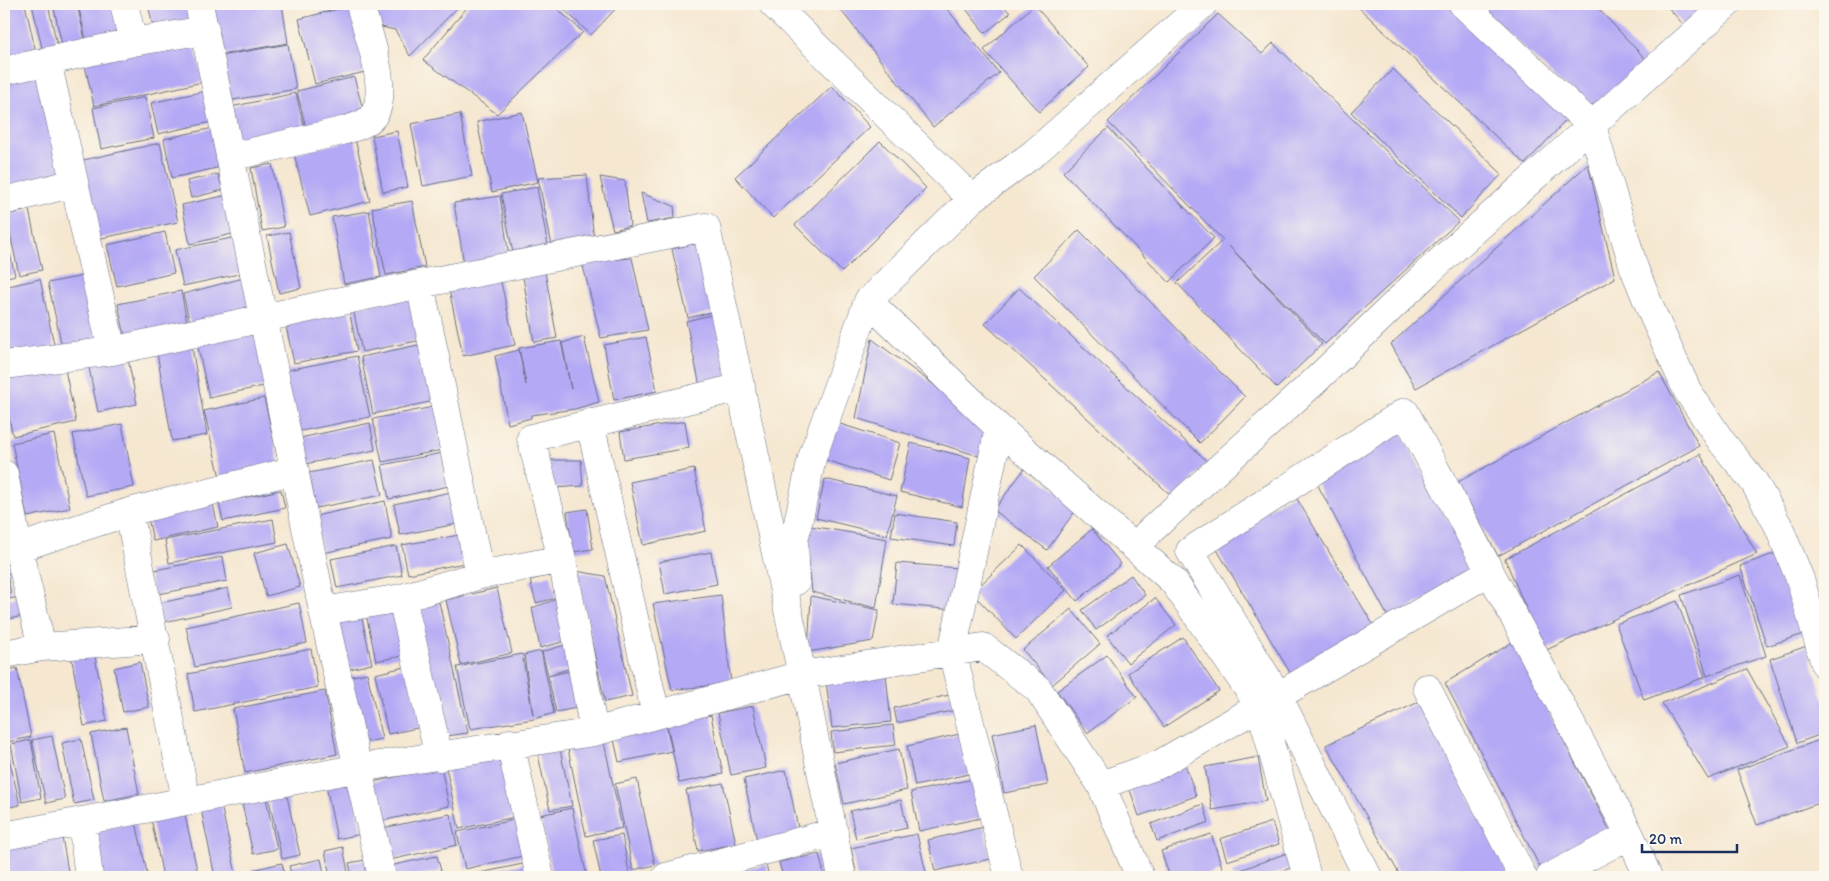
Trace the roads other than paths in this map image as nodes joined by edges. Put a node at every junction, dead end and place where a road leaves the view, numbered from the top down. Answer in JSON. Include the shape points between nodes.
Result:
{"nodes":[{"id":1,"x":124,"y":4,"type":"edge"},
{"id":2,"x":360,"y":4,"type":"edge"},
{"id":3,"x":773,"y":4,"type":"edge"},
{"id":4,"x":1203,"y":4,"type":"edge"},
{"id":5,"x":1463,"y":4,"type":"edge"},
{"id":6,"x":1727,"y":4,"type":"edge"},
{"id":7,"x":202,"y":17,"type":"edge"},
{"id":8,"x":133,"y":42,"type":"junction"},
{"id":9,"x":47,"y":61,"type":"junction"},
{"id":10,"x":4,"y":71,"type":"edge"},
{"id":11,"x":1592,"y":126,"type":"junction"},
{"id":12,"x":230,"y":157,"type":"junction"},
{"id":13,"x":74,"y":183,"type":"junction"},
{"id":14,"x":972,"y":199,"type":"junction"},
{"id":15,"x":4,"y":201,"type":"edge"},
{"id":16,"x":420,"y":284,"type":"junction"},
{"id":17,"x":868,"y":301,"type":"junction"},
{"id":18,"x":264,"y":318,"type":"junction"},
{"id":19,"x":112,"y":351,"type":"junction"},
{"id":20,"x":4,"y":366,"type":"edge"},
{"id":21,"x":741,"y":387,"type":"junction"},
{"id":22,"x":590,"y":423,"type":"junction"},
{"id":23,"x":999,"y":428,"type":"junction"},
{"id":24,"x":295,"y":470,"type":"junction"},
{"id":25,"x":4,"y":474,"type":"edge"},
{"id":26,"x":129,"y":512,"type":"junction"},
{"id":27,"x":18,"y":548,"type":"junction"},
{"id":28,"x":1136,"y":548,"type":"junction"},
{"id":29,"x":562,"y":559,"type":"junction"},
{"id":30,"x":1489,"y":572,"type":"junction"},
{"id":31,"x":480,"y":575,"type":"junction"},
{"id":32,"x":402,"y":598,"type":"junction"},
{"id":33,"x":323,"y":610,"type":"junction"},
{"id":34,"x":156,"y":639,"type":"junction"},
{"id":35,"x":42,"y":647,"type":"junction"},
{"id":36,"x":952,"y":652,"type":"junction"},
{"id":37,"x":4,"y":654,"type":"edge"},
{"id":38,"x":1825,"y":664,"type":"edge"},
{"id":39,"x":802,"y":675,"type":"junction"},
{"id":40,"x":1427,"y":688,"type":"dead end"},
{"id":41,"x":1269,"y":701,"type":"junction"},
{"id":42,"x":656,"y":715,"type":"junction"},
{"id":43,"x":594,"y":732,"type":"junction"},
{"id":44,"x":510,"y":743,"type":"junction"},
{"id":45,"x":439,"y":757,"type":"junction"},
{"id":46,"x":359,"y":768,"type":"junction"},
{"id":47,"x":1101,"y":785,"type":"junction"},
{"id":48,"x":186,"y":800,"type":"junction"},
{"id":49,"x":82,"y":821,"type":"junction"},
{"id":50,"x":834,"y":832,"type":"junction"},
{"id":51,"x":1630,"y":835,"type":"junction"},
{"id":52,"x":4,"y":836,"type":"edge"},
{"id":53,"x":89,"y":877,"type":"edge"},
{"id":54,"x":382,"y":877,"type":"edge"},
{"id":55,"x":540,"y":877,"type":"edge"},
{"id":56,"x":672,"y":877,"type":"edge"},
{"id":57,"x":842,"y":877,"type":"edge"},
{"id":58,"x":1008,"y":877,"type":"edge"},
{"id":59,"x":1140,"y":877,"type":"edge"},
{"id":60,"x":1307,"y":877,"type":"edge"},
{"id":61,"x":1368,"y":877,"type":"edge"},
{"id":62,"x":1523,"y":877,"type":"edge"},
{"id":63,"x":1550,"y":877,"type":"edge"},
{"id":64,"x":1648,"y":877,"type":"edge"}],
"edges":[{"from":1,"to":8,"type":"street"},
{"from":2,"to":12,"type":"street","via":[[379,78],[380,99],[372,117],[342,131]]},
{"from":3,"to":14,"type":"street"},
{"from":4,"to":14,"type":"street","via":[[1033,154]]},
{"from":5,"to":11,"type":"street"},
{"from":6,"to":11,"type":"street"},
{"from":7,"to":8,"type":"street"},
{"from":7,"to":12,"type":"street"},
{"from":8,"to":9,"type":"street"},
{"from":9,"to":10,"type":"street"},
{"from":9,"to":13,"type":"street"},
{"from":11,"to":28,"type":"street","via":[[1427,273],[1316,380],[1150,531]]},
{"from":11,"to":38,"type":"street","via":[[1634,268],[1653,315],[1687,390],[1721,441],[1754,482],[1778,525],[1800,579]]},
{"from":12,"to":18,"type":"street"},
{"from":13,"to":15,"type":"street"},
{"from":13,"to":19,"type":"street"},
{"from":14,"to":17,"type":"street"},
{"from":16,"to":18,"type":"street"},
{"from":16,"to":21,"type":"street","via":[[706,227]]},
{"from":16,"to":31,"type":"street"},
{"from":17,"to":23,"type":"street"},
{"from":17,"to":39,"type":"street","via":[[812,458],[794,541]]},
{"from":18,"to":19,"type":"street"},
{"from":18,"to":24,"type":"street"},
{"from":19,"to":20,"type":"street"},
{"from":21,"to":22,"type":"street"},
{"from":21,"to":39,"type":"street"},
{"from":22,"to":29,"type":"street","via":[[531,438]]},
{"from":22,"to":42,"type":"street"},
{"from":23,"to":28,"type":"street"},
{"from":23,"to":36,"type":"street"},
{"from":24,"to":26,"type":"street"},
{"from":24,"to":33,"type":"street"},
{"from":25,"to":27,"type":"street"},
{"from":26,"to":27,"type":"street"},
{"from":26,"to":34,"type":"street"},
{"from":27,"to":35,"type":"street"},
{"from":28,"to":41,"type":"street","via":[[1173,581]]},
{"from":29,"to":31,"type":"street"},
{"from":29,"to":43,"type":"street"},
{"from":30,"to":41,"type":"street"},
{"from":30,"to":41,"type":"street","via":[[1405,412],[1190,551]]},
{"from":30,"to":51,"type":"street"},
{"from":31,"to":32,"type":"street"},
{"from":32,"to":33,"type":"street"},
{"from":32,"to":45,"type":"street"},
{"from":33,"to":46,"type":"street"},
{"from":34,"to":35,"type":"street"},
{"from":34,"to":48,"type":"street"},
{"from":35,"to":37,"type":"street"},
{"from":36,"to":39,"type":"street"},
{"from":36,"to":47,"type":"street","via":[[983,647],[1038,689]]},
{"from":36,"to":58,"type":"street"},
{"from":39,"to":42,"type":"street"},
{"from":39,"to":50,"type":"street"},
{"from":40,"to":62,"type":"street"},
{"from":41,"to":47,"type":"street","via":[[1158,765]]},
{"from":41,"to":60,"type":"street"},
{"from":41,"to":61,"type":"street"},
{"from":42,"to":43,"type":"street"},
{"from":43,"to":44,"type":"street"},
{"from":44,"to":45,"type":"street"},
{"from":44,"to":55,"type":"street"},
{"from":45,"to":46,"type":"street"},
{"from":46,"to":48,"type":"street"},
{"from":46,"to":54,"type":"street"},
{"from":47,"to":59,"type":"street"},
{"from":48,"to":49,"type":"street"},
{"from":49,"to":52,"type":"street"},
{"from":49,"to":53,"type":"street"},
{"from":50,"to":56,"type":"street"},
{"from":50,"to":57,"type":"street"},
{"from":51,"to":63,"type":"street"},
{"from":51,"to":64,"type":"street"}]}
